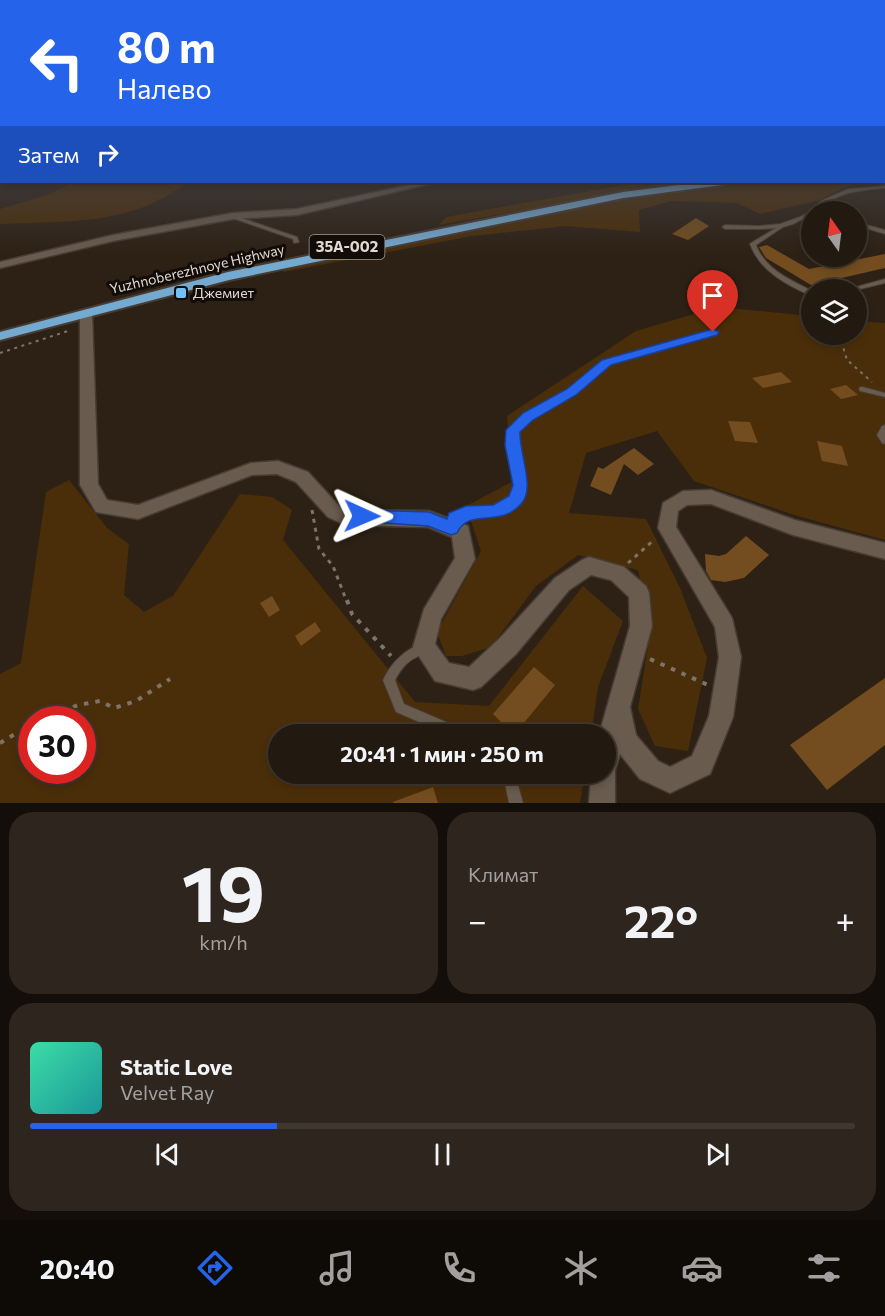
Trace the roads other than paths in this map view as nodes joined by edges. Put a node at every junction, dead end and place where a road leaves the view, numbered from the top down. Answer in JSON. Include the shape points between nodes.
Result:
{"nodes":[{"id":1,"x":429,"y":183,"type":"edge"},
{"id":2,"x":691,"y":183,"type":"edge"},
{"id":3,"x":714,"y":183,"type":"edge"},
{"id":4,"x":885,"y":187,"type":"edge"},
{"id":5,"x":825,"y":201,"type":"edge"},
{"id":6,"x":233,"y":216,"type":"junction"},
{"id":7,"x":801,"y":220,"type":"edge"},
{"id":8,"x":867,"y":226,"type":"edge"},
{"id":9,"x":725,"y":227,"type":"dead end"},
{"id":10,"x":781,"y":227,"type":"junction"},
{"id":11,"x":885,"y":232,"type":"edge"},
{"id":12,"x":296,"y":242,"type":"dead end"},
{"id":13,"x":0,"y":265,"type":"edge"},
{"id":14,"x":885,"y":281,"type":"edge"},
{"id":15,"x":867,"y":285,"type":"edge"},
{"id":16,"x":801,"y":288,"type":"edge"},
{"id":17,"x":130,"y":296,"type":"junction"},
{"id":18,"x":90,"y":314,"type":"junction"},
{"id":19,"x":51,"y":319,"type":"junction"},
{"id":20,"x":0,"y":331,"type":"edge"},
{"id":21,"x":713,"y":332,"type":"dead end"},
{"id":22,"x":0,"y":336,"type":"edge"},
{"id":23,"x":863,"y":389,"type":"dead end"},
{"id":24,"x":884,"y":394,"type":"edge"},
{"id":25,"x":885,"y":428,"type":"edge"},
{"id":26,"x":885,"y":441,"type":"edge"},
{"id":27,"x":451,"y":528,"type":"junction"},
{"id":28,"x":885,"y":551,"type":"edge"},
{"id":29,"x":424,"y":647,"type":"junction"},
{"id":30,"x":618,"y":707,"type":"junction"},
{"id":31,"x":437,"y":724,"type":"edge"},
{"id":32,"x":614,"y":724,"type":"edge"},
{"id":33,"x":511,"y":784,"type":"edge"},
{"id":34,"x":603,"y":784,"type":"edge"},
{"id":35,"x":516,"y":803,"type":"edge"},
{"id":36,"x":602,"y":803,"type":"edge"}],
"edges":[{"from":1,"to":6,"type":"street","via":[[318,208]]},
{"from":2,"to":17,"type":"highway","name":"Yuzhnoberezhnoye Highway","number":"35А-002","via":[[477,221],[226,272]]},
{"from":3,"to":18,"type":"highway","name":"Yuzhnoberezhnoye Highway","number":"35А-002","via":[[623,195],[228,276]]},
{"from":4,"to":5,"type":"lane","via":[[850,190]]},
{"from":6,"to":12,"type":"lane","via":[[295,238]]},
{"from":6,"to":13,"type":"street","via":[[113,238]]},
{"from":7,"to":10,"type":"lane"},
{"from":8,"to":11,"type":"lane"},
{"from":9,"to":10,"type":"lane"},
{"from":10,"to":16,"type":"lane","via":[[753,244],[756,255],[769,270]]},
{"from":14,"to":15,"type":"lane"},
{"from":17,"to":18,"type":"highway"},
{"from":17,"to":19,"type":"highway","name":"Yuzhnoberezhnoye Highway","number":"35А-002"},
{"from":18,"to":19,"type":"highway","name":"Yuzhnoberezhnoye Highway","number":"35А-002"},
{"from":18,"to":27,"type":"street","via":[[89,485],[102,507],[138,512],[251,469],[278,467],[302,477],[334,512],[345,517],[429,519]]},
{"from":19,"to":20,"type":"highway","name":"Yuzhnoberezhnoye Highway","number":"35А-002"},
{"from":19,"to":22,"type":"highway","name":"Yuzhnoberezhnoye Highway","number":"35А-002"},
{"from":21,"to":27,"type":"lane","via":[[606,363],[572,392],[528,417],[513,430],[512,445],[521,485],[516,500],[496,512],[466,513],[455,518]]},
{"from":23,"to":24,"type":"lane"},
{"from":25,"to":26,"type":"lane","via":[[880,435]]},
{"from":27,"to":29,"type":"street","via":[[461,532],[465,560],[431,616]]},
{"from":28,"to":30,"type":"street","via":[[793,527],[711,497],[683,498],[669,508],[667,528],[725,625],[730,657],[721,717],[701,765],[670,780],[650,770],[625,741]]},
{"from":29,"to":30,"type":"street","via":[[443,673],[473,679],[562,584],[589,566],[617,573],[639,593],[641,626]]},
{"from":29,"to":31,"type":"lane","via":[[397,663],[389,680],[400,708]]},
{"from":30,"to":32,"type":"street"},
{"from":33,"to":35,"type":"lane"},
{"from":34,"to":36,"type":"street"}]}
